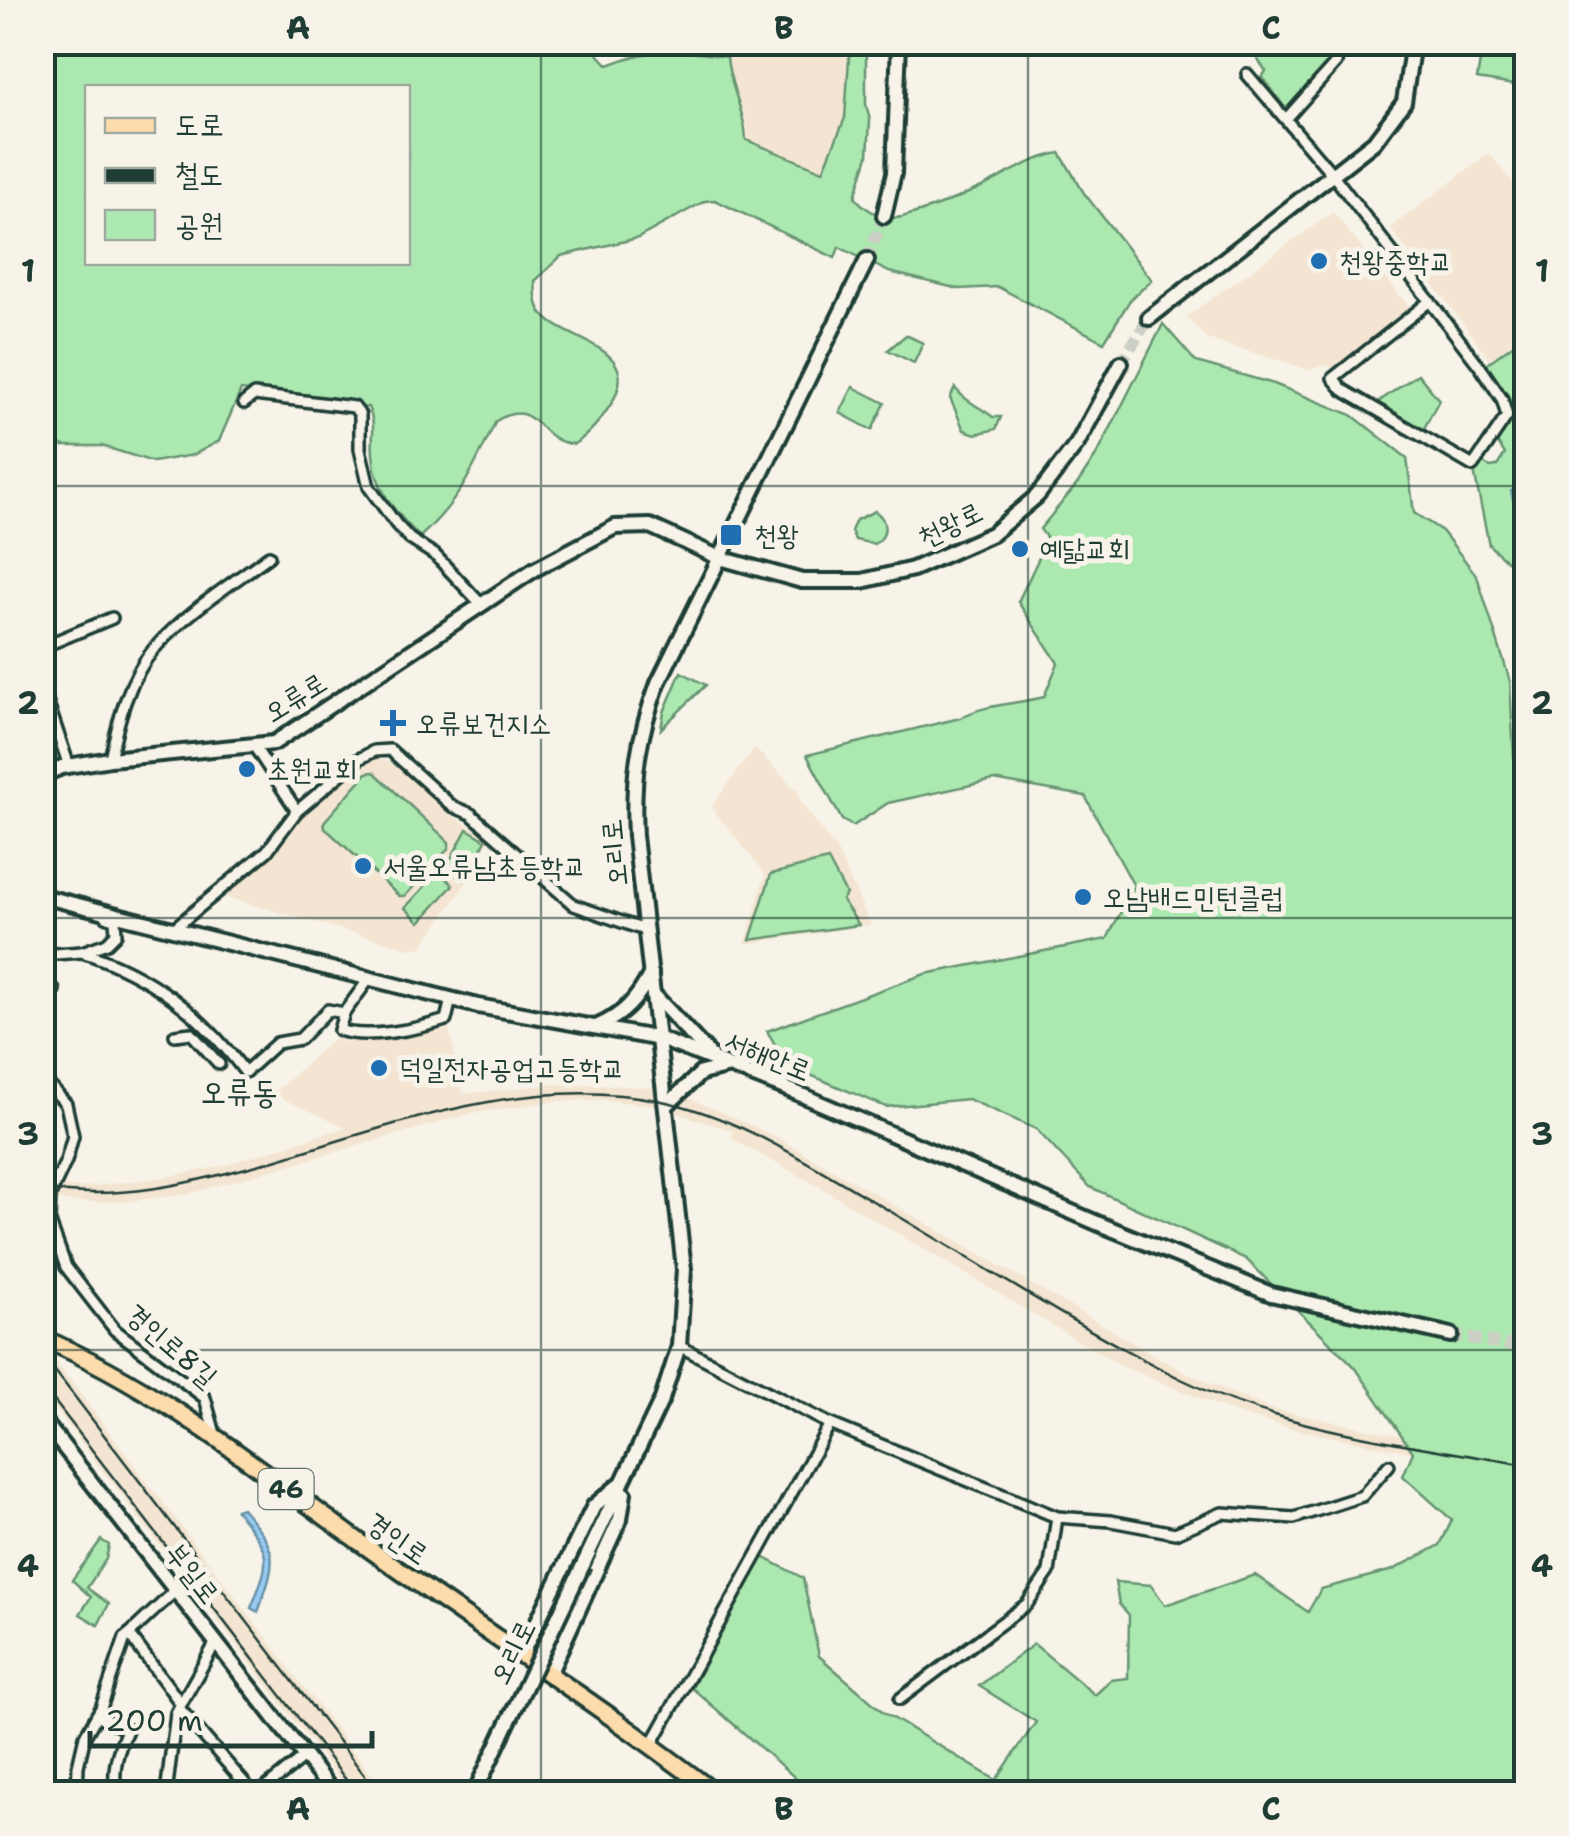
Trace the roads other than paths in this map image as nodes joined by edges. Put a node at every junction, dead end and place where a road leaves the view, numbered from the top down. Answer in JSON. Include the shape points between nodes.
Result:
{"nodes":[{"id":1,"x":898,"y":42,"type":"edge"},
{"id":2,"x":1339,"y":42,"type":"edge"},
{"id":3,"x":1413,"y":42,"type":"edge"},
{"id":4,"x":1247,"y":74,"type":"dead end"},
{"id":5,"x":1286,"y":118,"type":"junction"},
{"id":6,"x":1334,"y":175,"type":"junction"},
{"id":7,"x":884,"y":216,"type":"tunnel mouth"},
{"id":8,"x":867,"y":260,"type":"tunnel mouth"},
{"id":9,"x":1430,"y":302,"type":"junction"},
{"id":10,"x":1149,"y":318,"type":"tunnel mouth"},
{"id":11,"x":1121,"y":362,"type":"tunnel mouth"},
{"id":12,"x":244,"y":403,"type":"dead end"},
{"id":13,"x":269,"y":556,"type":"dead end"},
{"id":14,"x":720,"y":558,"type":"junction"},
{"id":15,"x":480,"y":604,"type":"junction"},
{"id":16,"x":112,"y":618,"type":"dead end"},
{"id":17,"x":42,"y":647,"type":"edge"},
{"id":18,"x":42,"y":686,"type":"edge"},
{"id":19,"x":254,"y":746,"type":"junction"},
{"id":20,"x":110,"y":759,"type":"junction"},
{"id":21,"x":69,"y":766,"type":"junction"},
{"id":22,"x":42,"y":775,"type":"edge"},
{"id":23,"x":296,"y":811,"type":"junction"},
{"id":24,"x":42,"y":896,"type":"edge"},
{"id":25,"x":99,"y":912,"type":"junction"},
{"id":26,"x":172,"y":930,"type":"junction"},
{"id":27,"x":648,"y":931,"type":"junction"},
{"id":28,"x":82,"y":952,"type":"junction"},
{"id":29,"x":42,"y":956,"type":"edge"},
{"id":30,"x":652,"y":971,"type":"junction"},
{"id":31,"x":368,"y":979,"type":"junction"},
{"id":32,"x":54,"y":990,"type":"dead end"},
{"id":33,"x":655,"y":996,"type":"junction"},
{"id":34,"x":451,"y":999,"type":"junction"},
{"id":35,"x":42,"y":1009,"type":"edge"},
{"id":36,"x":344,"y":1013,"type":"junction"},
{"id":37,"x":596,"y":1028,"type":"junction"},
{"id":38,"x":175,"y":1034,"type":"dead end"},
{"id":39,"x":660,"y":1039,"type":"junction"},
{"id":40,"x":714,"y":1060,"type":"junction"},
{"id":41,"x":219,"y":1064,"type":"dead end"},
{"id":42,"x":730,"y":1066,"type":"junction"},
{"id":43,"x":42,"y":1077,"type":"edge"},
{"id":44,"x":667,"y":1106,"type":"junction"},
{"id":45,"x":1451,"y":1336,"type":"tunnel mouth"},
{"id":46,"x":42,"y":1338,"type":"edge"},
{"id":47,"x":680,"y":1346,"type":"junction"},
{"id":48,"x":42,"y":1420,"type":"edge"},
{"id":49,"x":830,"y":1424,"type":"junction"},
{"id":50,"x":215,"y":1436,"type":"junction"},
{"id":51,"x":56,"y":1438,"type":"junction"},
{"id":52,"x":42,"y":1448,"type":"edge"},
{"id":53,"x":1389,"y":1466,"type":"dead end"},
{"id":54,"x":625,"y":1480,"type":"junction"},
{"id":55,"x":1058,"y":1517,"type":"junction"},
{"id":56,"x":176,"y":1591,"type":"junction"},
{"id":57,"x":129,"y":1634,"type":"junction"},
{"id":58,"x":216,"y":1642,"type":"junction"},
{"id":59,"x":522,"y":1653,"type":"junction"},
{"id":60,"x":550,"y":1672,"type":"junction"},
{"id":61,"x":900,"y":1699,"type":"dead end"},
{"id":62,"x":180,"y":1706,"type":"junction"},
{"id":63,"x":98,"y":1715,"type":"junction"},
{"id":64,"x":652,"y":1744,"type":"junction"},
{"id":65,"x":304,"y":1756,"type":"junction"},
{"id":66,"x":77,"y":1794,"type":"edge"},
{"id":67,"x":117,"y":1794,"type":"edge"},
{"id":68,"x":169,"y":1794,"type":"edge"},
{"id":69,"x":256,"y":1794,"type":"edge"},
{"id":70,"x":334,"y":1794,"type":"edge"},
{"id":71,"x":474,"y":1794,"type":"edge"},
{"id":72,"x":716,"y":1794,"type":"edge"}],
"edges":[{"from":1,"to":7,"type":"main road","via":[[894,172]]},
{"from":2,"to":5,"type":"street","via":[[1336,64]]},
{"from":3,"to":6,"type":"main road","via":[[1404,102],[1374,142]]},
{"from":4,"to":5,"type":"street"},
{"from":5,"to":6,"type":"street"},
{"from":6,"to":9,"type":"street"},
{"from":6,"to":10,"type":"main road"},
{"from":8,"to":14,"type":"main road","name":"오리로"},
{"from":9,"to":9,"type":"street","via":[[1482,368],[1507,416],[1473,466],[1342,390],[1333,378]]},
{"from":11,"to":14,"type":"main road","name":"천왕로","via":[[1059,471],[1011,520],[971,544],[884,577],[823,583]]},
{"from":12,"to":15,"type":"street","via":[[254,395],[354,407],[369,487],[410,539],[436,555]]},
{"from":13,"to":20,"type":"street","via":[[152,652],[119,717]]},
{"from":14,"to":15,"type":"main road","name":"오류로","via":[[650,526],[624,525]]},
{"from":14,"to":27,"type":"main road","name":"오리로","via":[[658,683],[638,749],[632,788]]},
{"from":15,"to":19,"type":"main road","name":"오류로","via":[[304,725]]},
{"from":16,"to":17,"type":"street"},
{"from":18,"to":21,"type":"street"},
{"from":19,"to":20,"type":"main road","name":"오류로"},
{"from":19,"to":23,"type":"street"},
{"from":20,"to":21,"type":"main road","name":"오류로"},
{"from":21,"to":22,"type":"main road","name":"오류로"},
{"from":23,"to":26,"type":"street","via":[[266,850]]},
{"from":23,"to":27,"type":"street","via":[[359,759],[390,750],[574,906]]},
{"from":24,"to":25,"type":"main road","name":"서해안로"},
{"from":25,"to":26,"type":"main road","name":"서해안로"},
{"from":25,"to":28,"type":"street","via":[[115,920],[116,934]]},
{"from":26,"to":31,"type":"main road","name":"서해안로"},
{"from":27,"to":30,"type":"main road","name":"오리로"},
{"from":28,"to":29,"type":"street"},
{"from":28,"to":36,"type":"street","via":[[178,1000],[245,1072],[278,1043],[300,1039],[328,1010]]},
{"from":30,"to":33,"type":"main road","name":"오리로"},
{"from":30,"to":37,"type":"main road","via":[[635,1002]]},
{"from":31,"to":34,"type":"main road","name":"서해안로"},
{"from":31,"to":36,"type":"street"},
{"from":32,"to":35,"type":"street"},
{"from":33,"to":39,"type":"main road","name":"오리로"},
{"from":33,"to":40,"type":"main road"},
{"from":34,"to":36,"type":"street","via":[[446,1020],[424,1027],[352,1034],[339,1030]]},
{"from":34,"to":37,"type":"main road","name":"서해안로"},
{"from":37,"to":39,"type":"main road","name":"서해안로"},
{"from":38,"to":41,"type":"street","via":[[190,1033]]},
{"from":39,"to":40,"type":"main road","name":"서해안로"},
{"from":39,"to":44,"type":"main road","name":"오리로"},
{"from":40,"to":42,"type":"main road","name":"서해안로"},
{"from":42,"to":44,"type":"main road","via":[[701,1073]]},
{"from":42,"to":45,"type":"main road","name":"서해안로","via":[[1271,1294]]},
{"from":43,"to":50,"type":"street","name":"경인로8길","via":[[66,1104],[73,1136],[49,1207],[66,1267],[115,1330],[205,1398]]},
{"from":44,"to":47,"type":"main road","name":"오리로","via":[[684,1269]]},
{"from":46,"to":50,"type":"main road","name":"경인로","number":"46"},
{"from":47,"to":49,"type":"street"},
{"from":47,"to":54,"type":"main road","name":"오리로"},
{"from":48,"to":51,"type":"main road","name":"부일로"},
{"from":49,"to":55,"type":"street"},
{"from":49,"to":64,"type":"street"},
{"from":50,"to":59,"type":"main road","name":"경인로","number":"46"},
{"from":51,"to":52,"type":"street"},
{"from":51,"to":56,"type":"main road","name":"부일로"},
{"from":53,"to":55,"type":"street","via":[[1362,1496],[1294,1518],[1222,1513],[1175,1533]]},
{"from":54,"to":59,"type":"main road","name":"오리로","via":[[594,1506]]},
{"from":54,"to":60,"type":"main road","name":"오리로","via":[[620,1519]]},
{"from":54,"to":71,"type":"main road","name":"오리로","bridge":true},
{"from":55,"to":61,"type":"street","via":[[1049,1572],[1027,1604]]},
{"from":56,"to":57,"type":"street"},
{"from":56,"to":58,"type":"main road","name":"부일로"},
{"from":57,"to":62,"type":"street"},
{"from":57,"to":63,"type":"street"},
{"from":58,"to":62,"type":"street"},
{"from":58,"to":65,"type":"main road","name":"부일로"},
{"from":59,"to":60,"type":"main road","name":"경인로","number":"46"},
{"from":60,"to":64,"type":"main road","name":"경인로","number":"46"},
{"from":62,"to":68,"type":"street"},
{"from":62,"to":69,"type":"street"},
{"from":63,"to":66,"type":"street","via":[[85,1736]]},
{"from":63,"to":67,"type":"street","via":[[127,1730],[117,1752]]},
{"from":64,"to":72,"type":"main road","name":"경인로","number":"46"},
{"from":65,"to":69,"type":"street"},
{"from":65,"to":70,"type":"main road","name":"부일로"}]}
